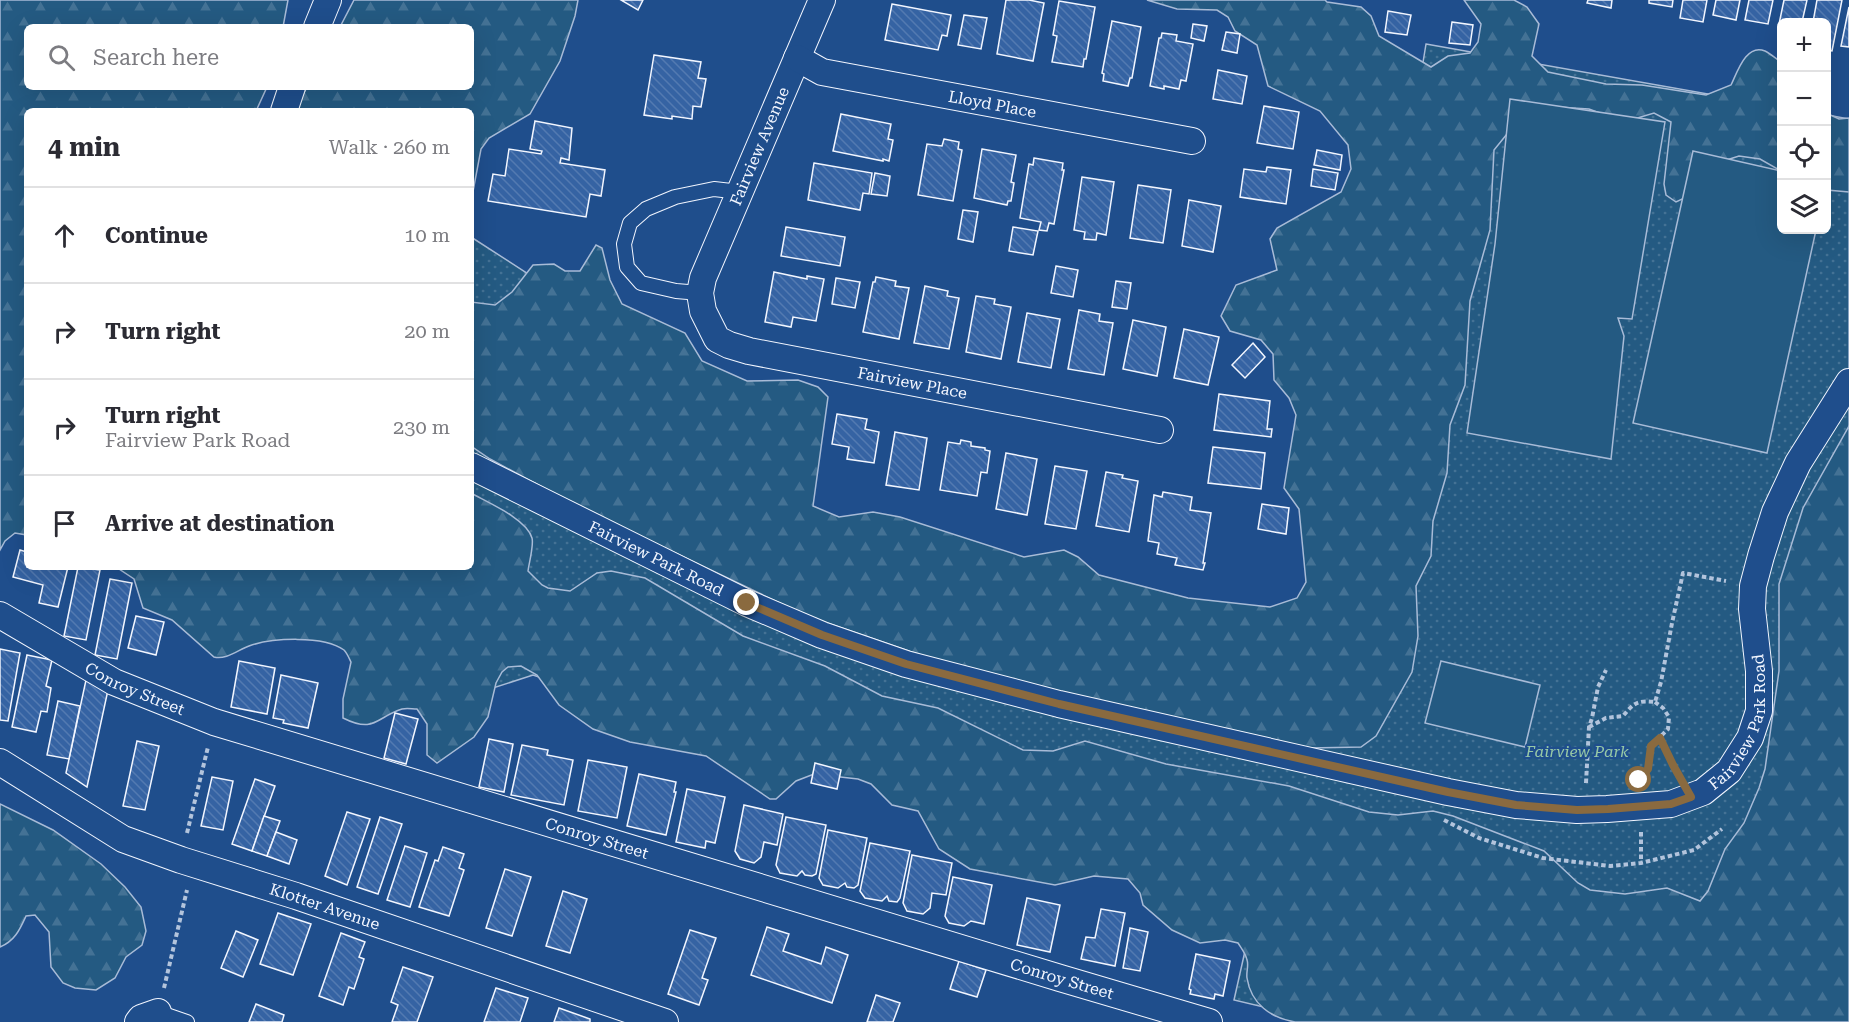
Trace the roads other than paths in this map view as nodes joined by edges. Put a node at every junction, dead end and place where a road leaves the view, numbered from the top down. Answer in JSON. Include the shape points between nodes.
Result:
{"nodes":[{"id":1,"x":328,"y":0,"type":"edge"},
{"id":2,"x":822,"y":0,"type":"edge"},
{"id":3,"x":318,"y":24,"type":"edge"},
{"id":4,"x":797,"y":58,"type":"junction"},
{"id":5,"x":291,"y":90,"type":"edge"},
{"id":6,"x":285,"y":108,"type":"edge"},
{"id":7,"x":1192,"y":141,"type":"dead end"},
{"id":8,"x":740,"y":192,"type":"junction"},
{"id":9,"x":700,"y":293,"type":"junction"},
{"id":10,"x":1849,"y":382,"type":"edge"},
{"id":11,"x":1160,"y":430,"type":"dead end"},
{"id":12,"x":474,"y":467,"type":"edge"},
{"id":13,"x":0,"y":615,"type":"edge"},
{"id":14,"x":0,"y":762,"type":"edge"},
{"id":15,"x":148,"y":1017,"type":"edge"},
{"id":16,"x":187,"y":1022,"type":"edge"},
{"id":17,"x":665,"y":1022,"type":"edge"},
{"id":18,"x":1209,"y":1022,"type":"edge"}],
"edges":[{"from":1,"to":3,"type":"street"},
{"from":2,"to":4,"type":"street","name":"Fairview Avenue"},
{"from":4,"to":7,"type":"street","name":"Lloyd Place","via":[[822,72]]},
{"from":4,"to":8,"type":"street","name":"Fairview Avenue"},
{"from":5,"to":6,"type":"street"},
{"from":8,"to":9,"type":"street","name":"Fairview Avenue"},
{"from":8,"to":9,"type":"lane","via":[[714,189],[675,197],[646,209],[630,223],[624,244],[627,267],[641,282]]},
{"from":9,"to":11,"type":"street","name":"Fairview Place","via":[[703,311],[717,339],[749,351]]},
{"from":10,"to":12,"type":"street","name":"Fairview Park Road","via":[[1798,463],[1775,512],[1753,586],[1759,711],[1750,738],[1729,771],[1703,792],[1671,804],[1608,809],[1516,805],[1448,792],[1059,704],[906,664],[822,635],[747,603]]},
{"from":13,"to":18,"type":"street","name":"Conroy Street","via":[[114,682],[214,722]]},
{"from":14,"to":17,"type":"street","name":"Klotter Avenue","via":[[123,839]]},
{"from":15,"to":16,"type":"lane"}]}
